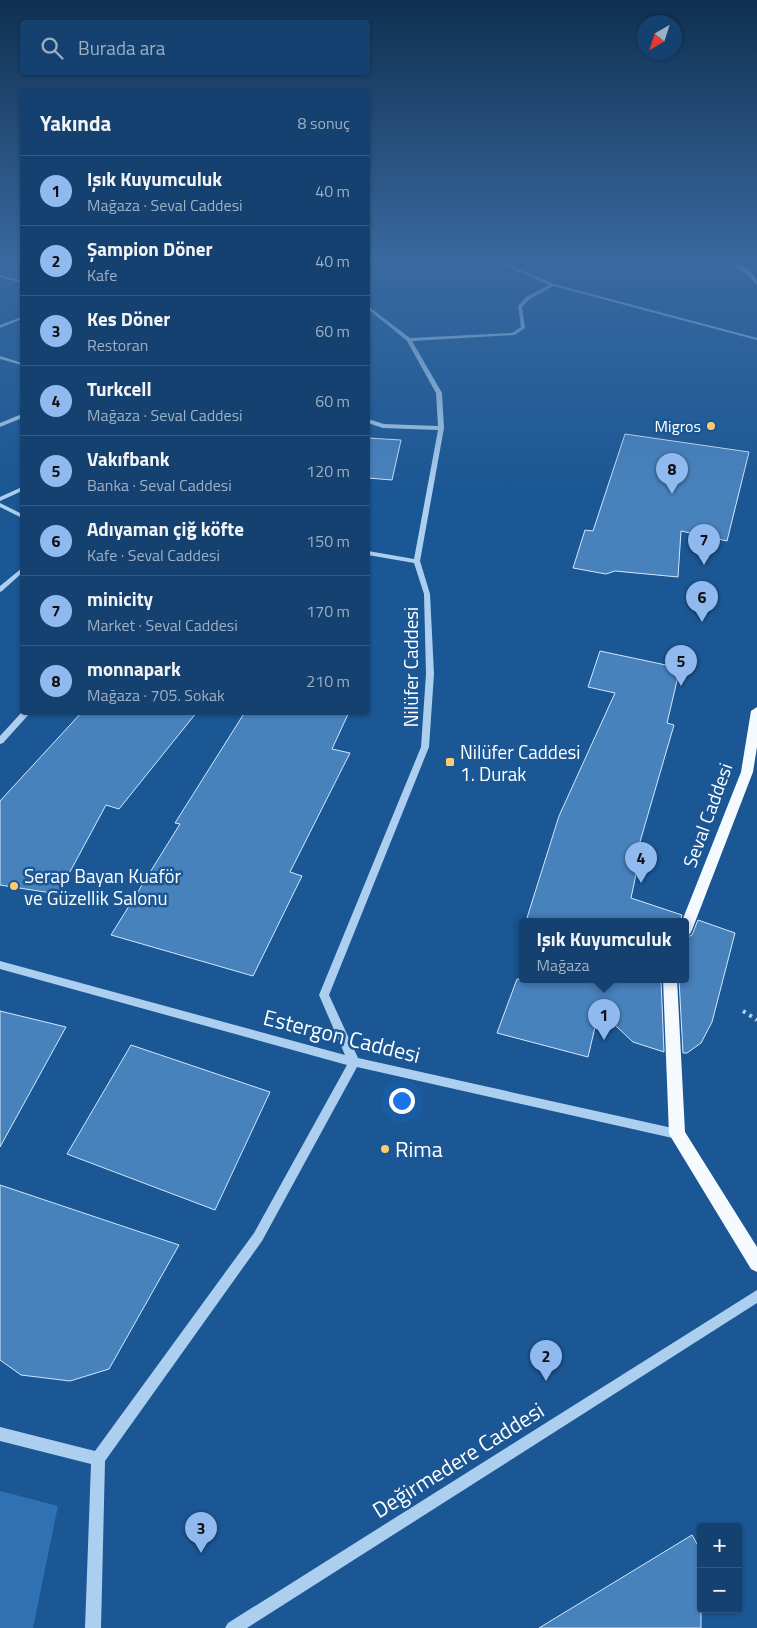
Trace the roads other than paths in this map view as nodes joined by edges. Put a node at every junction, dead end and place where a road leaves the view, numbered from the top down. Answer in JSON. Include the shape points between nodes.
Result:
{"nodes":[{"id":1,"x":406,"y":338,"type":"edge"},
{"id":2,"x":444,"y":338,"type":"edge"},
{"id":3,"x":409,"y":340,"type":"junction"},
{"id":4,"x":0,"y":357,"type":"edge"},
{"id":5,"x":20,"y":363,"type":"edge"},
{"id":6,"x":20,"y":417,"type":"edge"},
{"id":7,"x":370,"y":422,"type":"edge"},
{"id":8,"x":0,"y":425,"type":"edge"},
{"id":9,"x":441,"y":428,"type":"junction"},
{"id":10,"x":20,"y":490,"type":"edge"},
{"id":11,"x":0,"y":499,"type":"edge"},
{"id":12,"x":0,"y":505,"type":"edge"},
{"id":13,"x":20,"y":515,"type":"edge"},
{"id":14,"x":370,"y":553,"type":"edge"},
{"id":15,"x":417,"y":561,"type":"junction"},
{"id":16,"x":20,"y":572,"type":"edge"},
{"id":17,"x":0,"y":590,"type":"edge"},
{"id":18,"x":757,"y":711,"type":"edge"},
{"id":19,"x":25,"y":715,"type":"edge"},
{"id":20,"x":0,"y":741,"type":"edge"},
{"id":21,"x":752,"y":773,"type":"edge"},
{"id":22,"x":689,"y":921,"type":"edge"},
{"id":23,"x":0,"y":965,"type":"edge"},
{"id":24,"x":670,"y":983,"type":"edge"},
{"id":25,"x":354,"y":1062,"type":"junction"},
{"id":26,"x":677,"y":1134,"type":"junction"},
{"id":27,"x":757,"y":1263,"type":"edge"},
{"id":28,"x":757,"y":1296,"type":"edge"},
{"id":29,"x":0,"y":1434,"type":"edge"},
{"id":30,"x":98,"y":1459,"type":"junction"},
{"id":31,"x":93,"y":1628,"type":"edge"},
{"id":32,"x":233,"y":1628,"type":"edge"}],
"edges":[{"from":1,"to":3,"type":"street","name":"Nilüfer Caddesi"},
{"from":2,"to":3,"type":"street"},
{"from":3,"to":9,"type":"street","name":"Nilüfer Caddesi","via":[[439,393]]},
{"from":4,"to":5,"type":"street"},
{"from":6,"to":8,"type":"street"},
{"from":7,"to":9,"type":"street","via":[[383,426]]},
{"from":9,"to":15,"type":"street","name":"Nilüfer Caddesi"},
{"from":10,"to":11,"type":"street"},
{"from":12,"to":13,"type":"street"},
{"from":14,"to":15,"type":"street"},
{"from":15,"to":25,"type":"street","name":"Nilüfer Caddesi","via":[[427,594],[430,674],[425,747],[324,995]]},
{"from":16,"to":17,"type":"street"},
{"from":18,"to":21,"type":"main road","name":"Seval Caddesi"},
{"from":19,"to":20,"type":"street"},
{"from":21,"to":22,"type":"main road","name":"Seval Caddesi"},
{"from":23,"to":25,"type":"street","name":"Estergon Caddesi"},
{"from":24,"to":26,"type":"main road"},
{"from":25,"to":26,"type":"street","name":"Estergon Caddesi"},
{"from":25,"to":30,"type":"street","via":[[258,1237]]},
{"from":26,"to":27,"type":"main road"},
{"from":28,"to":32,"type":"street","name":"Değirmedere Caddesi"},
{"from":29,"to":30,"type":"street"},
{"from":30,"to":31,"type":"street"}]}
